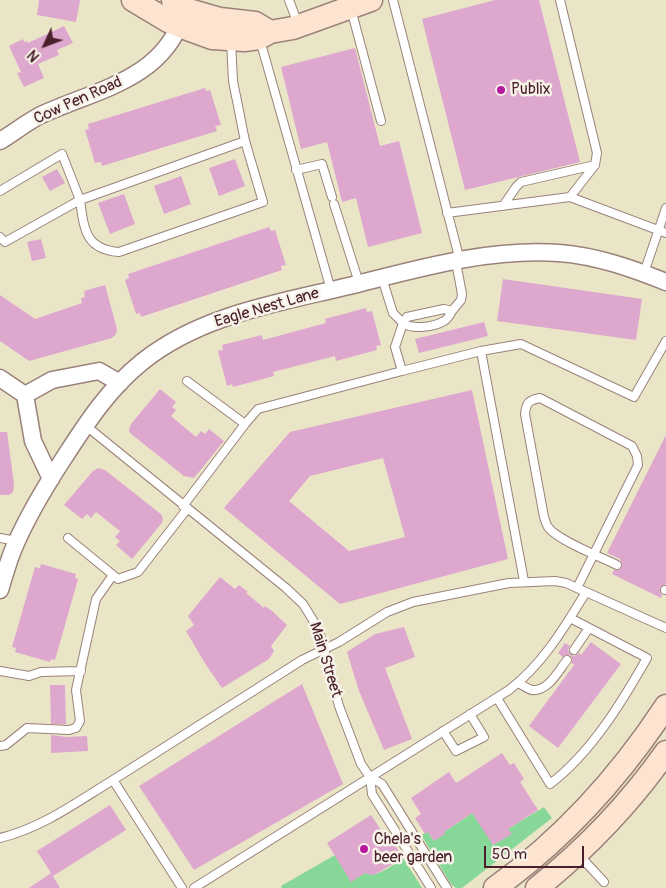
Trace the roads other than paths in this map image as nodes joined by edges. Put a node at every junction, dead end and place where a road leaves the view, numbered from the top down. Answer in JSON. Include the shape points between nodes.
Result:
{"nodes":[{"id":1,"x":134,"y":0,"type":"edge"},
{"id":2,"x":289,"y":0,"type":"edge"},
{"id":3,"x":393,"y":0,"type":"edge"},
{"id":4,"x":560,"y":0,"type":"edge"},
{"id":5,"x":365,"y":2,"type":"edge"},
{"id":6,"x":179,"y":12,"type":"edge"},
{"id":7,"x":299,"y":26,"type":"junction"},
{"id":8,"x":264,"y":35,"type":"junction"},
{"id":9,"x":230,"y":39,"type":"junction"},
{"id":10,"x":381,"y":121,"type":"dead end"},
{"id":11,"x":0,"y":141,"type":"edge"},
{"id":12,"x":245,"y":141,"type":"junction"},
{"id":13,"x":595,"y":165,"type":"junction"},
{"id":14,"x":296,"y":170,"type":"junction"},
{"id":15,"x":0,"y":191,"type":"edge"},
{"id":16,"x":570,"y":197,"type":"junction"},
{"id":17,"x":80,"y":200,"type":"junction"},
{"id":18,"x":503,"y":206,"type":"junction"},
{"id":19,"x":666,"y":208,"type":"edge"},
{"id":20,"x":448,"y":213,"type":"junction"},
{"id":21,"x":658,"y":229,"type":"junction"},
{"id":22,"x":666,"y":232,"type":"edge"},
{"id":23,"x":2,"y":242,"type":"edge"},
{"id":24,"x":458,"y":261,"type":"junction"},
{"id":25,"x":644,"y":273,"type":"junction"},
{"id":26,"x":382,"y":278,"type":"junction"},
{"id":27,"x":666,"y":282,"type":"edge"},
{"id":28,"x":359,"y":283,"type":"junction"},
{"id":29,"x":331,"y":290,"type":"junction"},
{"id":30,"x":452,"y":312,"type":"junction"},
{"id":31,"x":403,"y":323,"type":"junction"},
{"id":32,"x":666,"y":340,"type":"edge"},
{"id":33,"x":481,"y":351,"type":"junction"},
{"id":34,"x":402,"y":371,"type":"junction"},
{"id":35,"x":0,"y":378,"type":"edge"},
{"id":36,"x":187,"y":381,"type":"dead end"},
{"id":37,"x":120,"y":382,"type":"junction"},
{"id":38,"x":25,"y":395,"type":"junction"},
{"id":39,"x":245,"y":424,"type":"junction"},
{"id":40,"x":85,"y":425,"type":"junction"},
{"id":41,"x":51,"y":478,"type":"junction"},
{"id":42,"x":185,"y":507,"type":"junction"},
{"id":43,"x":0,"y":538,"type":"edge"},
{"id":44,"x":68,"y":538,"type":"dead end"},
{"id":45,"x":16,"y":542,"type":"junction"},
{"id":46,"x":594,"y":554,"type":"junction"},
{"id":47,"x":617,"y":565,"type":"dead end"},
{"id":48,"x":115,"y":577,"type":"junction"},
{"id":49,"x":524,"y":581,"type":"junction"},
{"id":50,"x":577,"y":588,"type":"junction"},
{"id":51,"x":0,"y":590,"type":"edge"},
{"id":52,"x":586,"y":592,"type":"junction"},
{"id":53,"x":570,"y":618,"type":"junction"},
{"id":54,"x":589,"y":628,"type":"junction"},
{"id":55,"x":666,"y":628,"type":"edge"},
{"id":56,"x":323,"y":649,"type":"junction"},
{"id":57,"x":574,"y":650,"type":"dead end"},
{"id":58,"x":567,"y":660,"type":"dead end"},
{"id":59,"x":0,"y":671,"type":"edge"},
{"id":60,"x":80,"y":671,"type":"junction"},
{"id":61,"x":518,"y":683,"type":"junction"},
{"id":62,"x":497,"y":698,"type":"junction"},
{"id":63,"x":666,"y":706,"type":"edge"},
{"id":64,"x":470,"y":714,"type":"junction"},
{"id":65,"x":443,"y":731,"type":"junction"},
{"id":66,"x":0,"y":746,"type":"edge"},
{"id":67,"x":666,"y":752,"type":"edge"},
{"id":68,"x":370,"y":777,"type":"junction"},
{"id":69,"x":113,"y":780,"type":"junction"},
{"id":70,"x":0,"y":838,"type":"edge"},
{"id":71,"x":577,"y":853,"type":"junction"},
{"id":72,"x":604,"y":882,"type":"dead end"},
{"id":73,"x":182,"y":888,"type":"edge"},
{"id":74,"x":194,"y":888,"type":"edge"},
{"id":75,"x":431,"y":888,"type":"edge"},
{"id":76,"x":447,"y":888,"type":"edge"},
{"id":77,"x":495,"y":888,"type":"edge"},
{"id":78,"x":537,"y":888,"type":"edge"}],
"edges":[{"from":1,"to":6,"type":"main road","via":[[168,21]]},
{"from":2,"to":7,"type":"lane"},
{"from":3,"to":20,"type":"lane"},
{"from":4,"to":13,"type":"lane","via":[[597,153]]},
{"from":5,"to":7,"type":"main road"},
{"from":5,"to":10,"type":"lane"},
{"from":6,"to":8,"type":"main road","via":[[255,23]]},
{"from":6,"to":9,"type":"main road","via":[[212,38]]},
{"from":6,"to":11,"type":"street","name":"Cow Pen Road","via":[[162,52],[144,69],[107,90],[38,117]]},
{"from":7,"to":8,"type":"main road"},
{"from":8,"to":9,"type":"main road"},
{"from":8,"to":14,"type":"lane"},
{"from":9,"to":12,"type":"lane","via":[[233,81]]},
{"from":12,"to":17,"type":"lane"},
{"from":12,"to":17,"type":"lane","via":[[263,202],[119,252],[98,247],[90,240],[84,230]]},
{"from":13,"to":16,"type":"lane"},
{"from":13,"to":18,"type":"lane","via":[[521,182]]},
{"from":14,"to":28,"type":"lane","via":[[322,164]]},
{"from":14,"to":29,"type":"lane"},
{"from":15,"to":17,"type":"lane","via":[[62,154]]},
{"from":16,"to":18,"type":"lane"},
{"from":16,"to":21,"type":"lane"},
{"from":17,"to":23,"type":"lane"},
{"from":18,"to":20,"type":"lane"},
{"from":19,"to":21,"type":"lane"},
{"from":20,"to":24,"type":"lane"},
{"from":21,"to":22,"type":"lane"},
{"from":21,"to":25,"type":"lane"},
{"from":24,"to":25,"type":"street","name":"Eagle Nest Lane","via":[[497,254],[560,253],[618,263]]},
{"from":24,"to":26,"type":"street","name":"Eagle Nest Lane"},
{"from":24,"to":30,"type":"lane","via":[[462,294]]},
{"from":25,"to":27,"type":"street","name":"Eagle Nest Lane"},
{"from":26,"to":28,"type":"street","name":"Eagle Nest Lane"},
{"from":26,"to":31,"type":"lane","via":[[392,313]]},
{"from":28,"to":29,"type":"street","name":"Eagle Nest Lane"},
{"from":29,"to":37,"type":"street","name":"Eagle Nest Lane","via":[[253,309],[197,329],[162,348]]},
{"from":30,"to":31,"type":"lane","via":[[444,309],[407,317]]},
{"from":30,"to":31,"type":"lane","via":[[440,323],[415,328]]},
{"from":31,"to":34,"type":"lane","via":[[396,347]]},
{"from":32,"to":33,"type":"lane","via":[[634,397],[521,344]]},
{"from":33,"to":34,"type":"lane"},
{"from":33,"to":49,"type":"lane"},
{"from":34,"to":39,"type":"lane","via":[[258,409]]},
{"from":35,"to":38,"type":"street"},
{"from":36,"to":39,"type":"lane"},
{"from":37,"to":38,"type":"street","via":[[99,371],[52,380]]},
{"from":37,"to":40,"type":"street","name":"Eagle Nest Lane"},
{"from":38,"to":41,"type":"street","via":[[33,441]]},
{"from":39,"to":42,"type":"lane"},
{"from":40,"to":41,"type":"street","name":"Eagle Nest Lane"},
{"from":40,"to":42,"type":"lane","name":"Main Street"},
{"from":41,"to":45,"type":"street","name":"Eagle Nest Lane"},
{"from":42,"to":48,"type":"lane","via":[[138,572]]},
{"from":42,"to":56,"type":"lane","name":"Main Street","via":[[297,598],[316,623]]},
{"from":43,"to":45,"type":"lane"},
{"from":44,"to":48,"type":"lane"},
{"from":45,"to":51,"type":"street","name":"Eagle Nest Lane"},
{"from":46,"to":46,"type":"lane","via":[[638,465],[637,456],[632,446],[540,398],[532,400],[526,404],[525,414],[548,527]]},
{"from":46,"to":47,"type":"lane"},
{"from":46,"to":50,"type":"lane"},
{"from":48,"to":60,"type":"lane","via":[[96,599]]},
{"from":49,"to":50,"type":"lane","via":[[561,581]]},
{"from":49,"to":56,"type":"lane","via":[[413,602],[387,612]]},
{"from":50,"to":52,"type":"lane"},
{"from":52,"to":53,"type":"lane"},
{"from":52,"to":55,"type":"lane"},
{"from":53,"to":54,"type":"lane"},
{"from":53,"to":61,"type":"lane","via":[[548,650]]},
{"from":54,"to":57,"type":"lane"},
{"from":54,"to":62,"type":"lane","via":[[647,658],[629,690],[586,748],[565,773],[550,784]]},
{"from":56,"to":68,"type":"lane","name":"Main Street","via":[[345,724]]},
{"from":56,"to":69,"type":"lane"},
{"from":58,"to":61,"type":"lane","via":[[551,681],[541,688],[530,689]]},
{"from":59,"to":60,"type":"lane","via":[[30,676],[42,672]]},
{"from":60,"to":66,"type":"lane","via":[[76,690],[80,721],[76,728],[27,728]]},
{"from":61,"to":62,"type":"lane"},
{"from":62,"to":64,"type":"lane"},
{"from":63,"to":77,"type":"main road","via":[[646,737],[600,791],[538,854]]},
{"from":64,"to":65,"type":"lane"},
{"from":64,"to":65,"type":"lane","via":[[484,737],[456,751]]},
{"from":65,"to":68,"type":"lane"},
{"from":67,"to":71,"type":"main road","via":[[619,810]]},
{"from":68,"to":74,"type":"lane"},
{"from":68,"to":75,"type":"lane","name":"Main Street","via":[[372,794]]},
{"from":68,"to":76,"type":"lane","name":"Main Street","via":[[382,784]]},
{"from":69,"to":70,"type":"lane","via":[[38,825]]},
{"from":69,"to":73,"type":"lane"},
{"from":71,"to":72,"type":"lane"},
{"from":71,"to":78,"type":"main road"}]}
